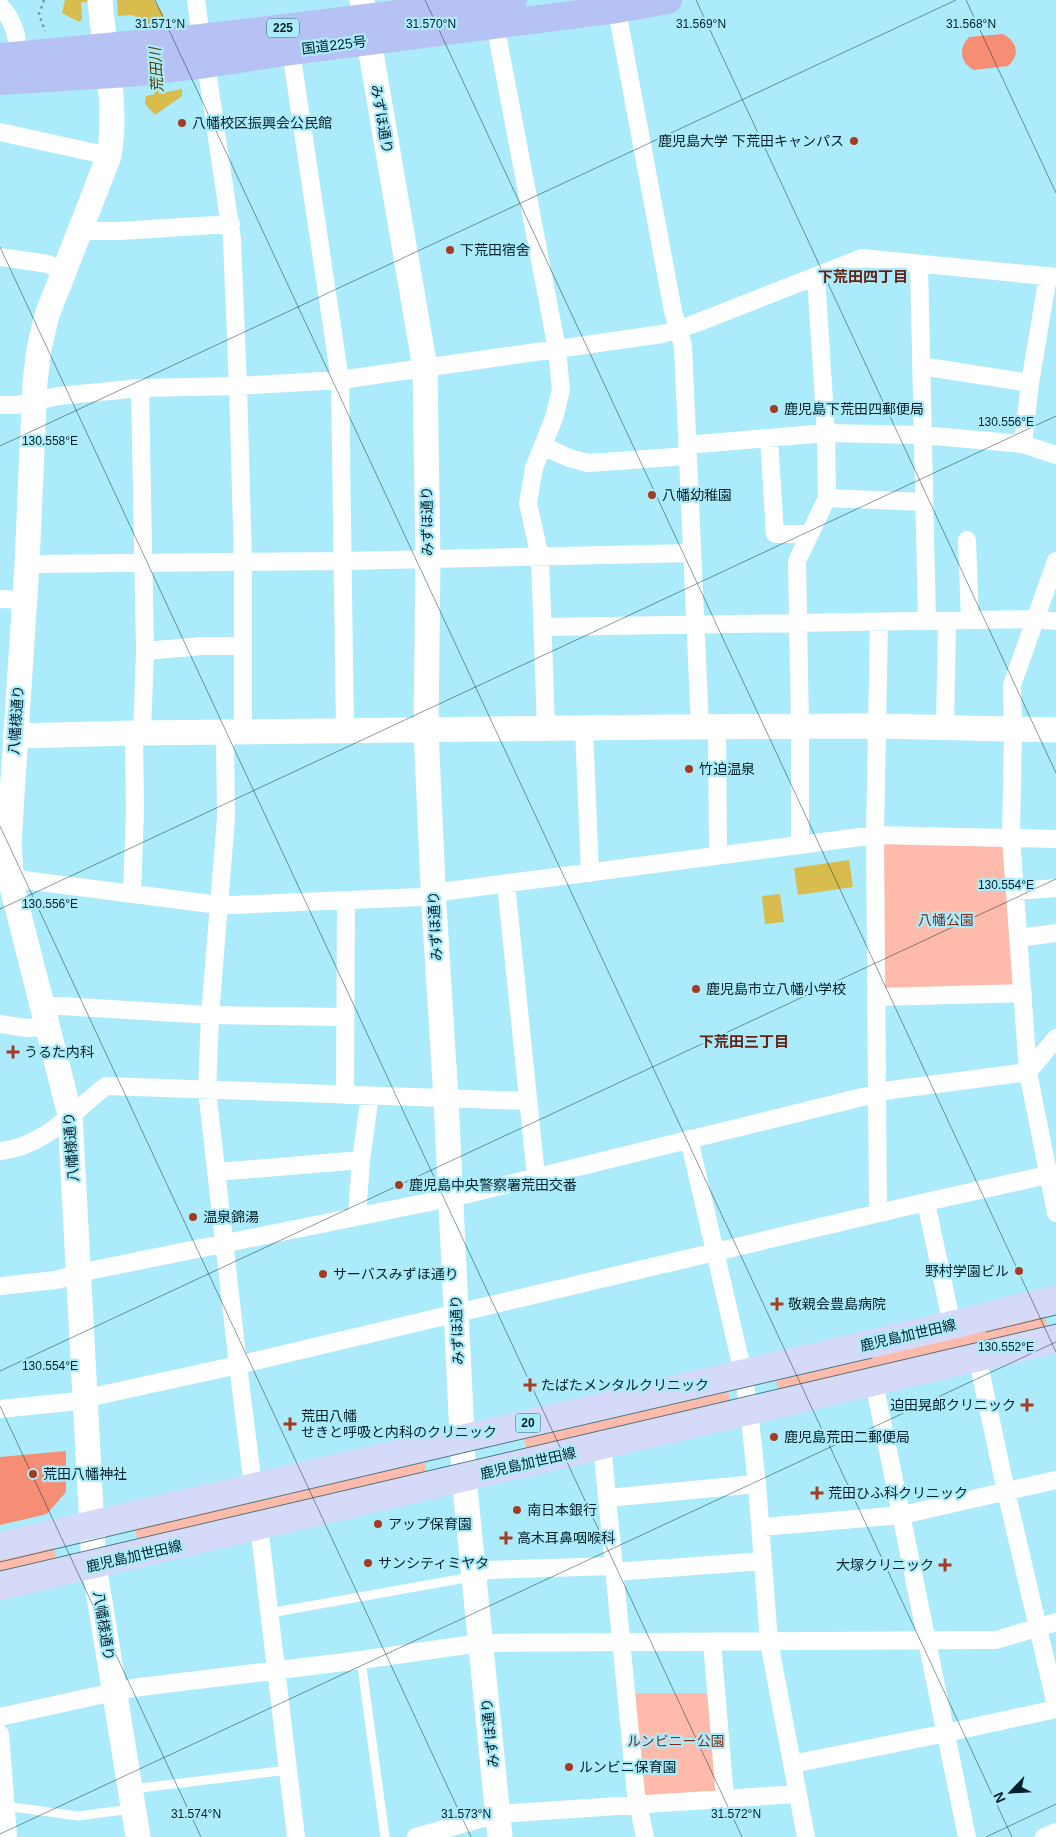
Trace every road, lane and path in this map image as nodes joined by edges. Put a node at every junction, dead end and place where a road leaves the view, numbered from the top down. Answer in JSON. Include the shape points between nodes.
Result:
{"nodes":[{"id":1,"x":44,"y":0,"type":"edge"},
{"id":2,"x":100,"y":0,"type":"edge"},
{"id":3,"x":196,"y":0,"type":"edge"},
{"id":4,"x":514,"y":0,"type":"edge"},
{"id":5,"x":668,"y":0,"type":"edge"},
{"id":6,"x":616,"y":5,"type":"edge"},
{"id":7,"x":0,"y":6,"type":"edge"},
{"id":8,"x":365,"y":19,"type":"edge"},
{"id":9,"x":496,"y":24,"type":"junction"},
{"id":10,"x":47,"y":35,"type":"dead end"},
{"id":11,"x":291,"y":50,"type":"junction"},
{"id":12,"x":198,"y":52,"type":"junction"},
{"id":13,"x":115,"y":54,"type":"junction"},
{"id":14,"x":9,"y":56,"type":"edge"},
{"id":15,"x":0,"y":81,"type":"edge"},
{"id":16,"x":0,"y":132,"type":"edge"},
{"id":17,"x":109,"y":156,"type":"junction"},
{"id":18,"x":231,"y":224,"type":"junction"},
{"id":19,"x":81,"y":231,"type":"junction"},
{"id":20,"x":0,"y":257,"type":"edge"},
{"id":21,"x":919,"y":264,"type":"junction"},
{"id":22,"x":65,"y":272,"type":"junction"},
{"id":23,"x":816,"y":276,"type":"junction"},
{"id":24,"x":1052,"y":277,"type":"edge"},
{"id":25,"x":678,"y":329,"type":"junction"},
{"id":26,"x":557,"y":349,"type":"junction"},
{"id":27,"x":921,"y":366,"type":"junction"},
{"id":28,"x":425,"y":368,"type":"junction"},
{"id":29,"x":340,"y":380,"type":"junction"},
{"id":30,"x":1030,"y":383,"type":"junction"},
{"id":31,"x":238,"y":386,"type":"junction"},
{"id":32,"x":140,"y":388,"type":"junction"},
{"id":33,"x":35,"y":402,"type":"junction"},
{"id":34,"x":0,"y":405,"type":"edge"},
{"id":35,"x":826,"y":433,"type":"junction"},
{"id":36,"x":922,"y":435,"type":"junction"},
{"id":37,"x":768,"y":438,"type":"junction"},
{"id":38,"x":1023,"y":444,"type":"junction"},
{"id":39,"x":543,"y":446,"type":"junction"},
{"id":40,"x":687,"y":450,"type":"junction"},
{"id":41,"x":1056,"y":455,"type":"edge"},
{"id":42,"x":827,"y":498,"type":"junction"},
{"id":43,"x":924,"y":502,"type":"junction"},
{"id":44,"x":809,"y":534,"type":"junction"},
{"id":45,"x":967,"y":540,"type":"dead end"},
{"id":46,"x":692,"y":553,"type":"junction"},
{"id":47,"x":540,"y":557,"type":"junction"},
{"id":48,"x":428,"y":560,"type":"junction"},
{"id":49,"x":1056,"y":561,"type":"edge"},
{"id":50,"x":243,"y":562,"type":"junction"},
{"id":51,"x":344,"y":562,"type":"junction"},
{"id":52,"x":27,"y":564,"type":"junction"},
{"id":53,"x":142,"y":564,"type":"junction"},
{"id":54,"x":0,"y":599,"type":"edge"},
{"id":55,"x":25,"y":600,"type":"junction"},
{"id":56,"x":1035,"y":619,"type":"junction"},
{"id":57,"x":970,"y":620,"type":"junction"},
{"id":58,"x":926,"y":621,"type":"junction"},
{"id":59,"x":947,"y":621,"type":"junction"},
{"id":60,"x":1056,"y":621,"type":"edge"},
{"id":61,"x":798,"y":622,"type":"junction"},
{"id":62,"x":879,"y":622,"type":"junction"},
{"id":63,"x":695,"y":625,"type":"junction"},
{"id":64,"x":544,"y":627,"type":"junction"},
{"id":65,"x":243,"y":646,"type":"junction"},
{"id":66,"x":144,"y":651,"type":"junction"},
{"id":67,"x":800,"y":726,"type":"junction"},
{"id":68,"x":878,"y":726,"type":"junction"},
{"id":69,"x":708,"y":727,"type":"junction"},
{"id":70,"x":546,"y":728,"type":"junction"},
{"id":71,"x":584,"y":728,"type":"junction"},
{"id":72,"x":945,"y":728,"type":"junction"},
{"id":73,"x":1013,"y":730,"type":"junction"},
{"id":74,"x":1056,"y":730,"type":"edge"},
{"id":75,"x":346,"y":731,"type":"junction"},
{"id":76,"x":426,"y":731,"type":"junction"},
{"id":77,"x":234,"y":732,"type":"junction"},
{"id":78,"x":138,"y":733,"type":"junction"},
{"id":79,"x":16,"y":736,"type":"junction"},
{"id":80,"x":4,"y":823,"type":"edge"},
{"id":81,"x":876,"y":835,"type":"junction"},
{"id":82,"x":1011,"y":838,"type":"junction"},
{"id":83,"x":1056,"y":839,"type":"edge"},
{"id":84,"x":800,"y":845,"type":"junction"},
{"id":85,"x":718,"y":855,"type":"junction"},
{"id":86,"x":590,"y":873,"type":"junction"},
{"id":87,"x":6,"y":878,"type":"edge"},
{"id":88,"x":506,"y":884,"type":"junction"},
{"id":89,"x":1056,"y":888,"type":"edge"},
{"id":90,"x":1015,"y":891,"type":"junction"},
{"id":91,"x":132,"y":893,"type":"junction"},
{"id":92,"x":433,"y":893,"type":"junction"},
{"id":93,"x":346,"y":900,"type":"junction"},
{"id":94,"x":219,"y":905,"type":"junction"},
{"id":95,"x":1056,"y":933,"type":"edge"},
{"id":96,"x":1018,"y":938,"type":"junction"},
{"id":97,"x":1023,"y":992,"type":"junction"},
{"id":98,"x":877,"y":997,"type":"junction"},
{"id":99,"x":210,"y":1015,"type":"junction"},
{"id":100,"x":45,"y":1016,"type":"junction"},
{"id":101,"x":344,"y":1017,"type":"junction"},
{"id":102,"x":0,"y":1024,"type":"edge"},
{"id":103,"x":1056,"y":1038,"type":"edge"},
{"id":104,"x":1028,"y":1072,"type":"junction"},
{"id":105,"x":207,"y":1090,"type":"junction"},
{"id":106,"x":878,"y":1093,"type":"junction"},
{"id":107,"x":345,"y":1095,"type":"junction"},
{"id":108,"x":370,"y":1096,"type":"junction"},
{"id":109,"x":446,"y":1099,"type":"junction"},
{"id":110,"x":527,"y":1101,"type":"junction"},
{"id":111,"x":70,"y":1115,"type":"junction"},
{"id":112,"x":688,"y":1139,"type":"junction"},
{"id":113,"x":0,"y":1151,"type":"edge"},
{"id":114,"x":360,"y":1160,"type":"junction"},
{"id":115,"x":216,"y":1172,"type":"junction"},
{"id":116,"x":1052,"y":1174,"type":"edge"},
{"id":117,"x":536,"y":1176,"type":"junction"},
{"id":118,"x":450,"y":1198,"type":"junction"},
{"id":119,"x":926,"y":1202,"type":"junction"},
{"id":120,"x":878,"y":1213,"type":"junction"},
{"id":121,"x":1056,"y":1213,"type":"edge"},
{"id":122,"x":357,"y":1216,"type":"junction"},
{"id":123,"x":225,"y":1244,"type":"junction"},
{"id":124,"x":715,"y":1252,"type":"junction"},
{"id":125,"x":79,"y":1274,"type":"junction"},
{"id":126,"x":0,"y":1286,"type":"edge"},
{"id":127,"x":1056,"y":1300,"type":"edge"},
{"id":128,"x":456,"y":1313,"type":"junction"},
{"id":129,"x":952,"y":1325,"type":"junction"},
{"id":130,"x":1056,"y":1339,"type":"edge"},
{"id":131,"x":977,"y":1356,"type":"junction"},
{"id":132,"x":238,"y":1365,"type":"junction"},
{"id":133,"x":743,"y":1373,"type":"junction"},
{"id":134,"x":874,"y":1382,"type":"junction"},
{"id":135,"x":86,"y":1398,"type":"junction"},
{"id":136,"x":0,"y":1408,"type":"edge"},
{"id":137,"x":750,"y":1410,"type":"junction"},
{"id":138,"x":461,"y":1439,"type":"junction"},
{"id":139,"x":602,"y":1445,"type":"junction"},
{"id":140,"x":464,"y":1478,"type":"junction"},
{"id":141,"x":1056,"y":1480,"type":"edge"},
{"id":142,"x":757,"y":1484,"type":"junction"},
{"id":143,"x":254,"y":1486,"type":"junction"},
{"id":144,"x":1006,"y":1491,"type":"junction"},
{"id":145,"x":607,"y":1498,"type":"junction"},
{"id":146,"x":902,"y":1516,"type":"junction"},
{"id":147,"x":92,"y":1525,"type":"junction"},
{"id":148,"x":259,"y":1526,"type":"junction"},
{"id":149,"x":761,"y":1527,"type":"junction"},
{"id":150,"x":0,"y":1546,"type":"edge"},
{"id":151,"x":764,"y":1561,"type":"junction"},
{"id":152,"x":94,"y":1565,"type":"junction"},
{"id":153,"x":614,"y":1569,"type":"junction"},
{"id":154,"x":474,"y":1576,"type":"junction"},
{"id":155,"x":0,"y":1586,"type":"edge"},
{"id":156,"x":270,"y":1613,"type":"junction"},
{"id":157,"x":1056,"y":1622,"type":"edge"},
{"id":158,"x":1037,"y":1627,"type":"junction"},
{"id":159,"x":927,"y":1640,"type":"junction"},
{"id":160,"x":712,"y":1642,"type":"junction"},
{"id":161,"x":769,"y":1642,"type":"junction"},
{"id":162,"x":481,"y":1643,"type":"junction"},
{"id":163,"x":621,"y":1643,"type":"junction"},
{"id":164,"x":361,"y":1660,"type":"junction"},
{"id":165,"x":277,"y":1670,"type":"junction"},
{"id":166,"x":114,"y":1692,"type":"junction"},
{"id":167,"x":1056,"y":1705,"type":"edge"},
{"id":168,"x":1056,"y":1709,"type":"edge"},
{"id":169,"x":0,"y":1717,"type":"edge"},
{"id":170,"x":946,"y":1733,"type":"junction"},
{"id":171,"x":0,"y":1734,"type":"edge"},
{"id":172,"x":792,"y":1764,"type":"junction"},
{"id":173,"x":288,"y":1770,"type":"junction"},
{"id":174,"x":797,"y":1794,"type":"junction"},
{"id":175,"x":725,"y":1798,"type":"junction"},
{"id":176,"x":132,"y":1799,"type":"junction"},
{"id":177,"x":5,"y":1806,"type":"junction"},
{"id":178,"x":638,"y":1806,"type":"junction"},
{"id":179,"x":499,"y":1826,"type":"edge"},
{"id":180,"x":1056,"y":1832,"type":"edge"},
{"id":181,"x":8,"y":1837,"type":"edge"},
{"id":182,"x":138,"y":1837,"type":"edge"},
{"id":183,"x":296,"y":1837,"type":"edge"},
{"id":184,"x":385,"y":1837,"type":"edge"},
{"id":185,"x":416,"y":1837,"type":"edge"},
{"id":186,"x":644,"y":1837,"type":"edge"},
{"id":187,"x":806,"y":1837,"type":"edge"},
{"id":188,"x":967,"y":1837,"type":"edge"},
{"id":189,"x":1044,"y":1837,"type":"edge"}],
"edges":[{"from":1,"to":10,"type":"path","via":[[38,14]]},
{"from":2,"to":13,"type":"street"},
{"from":3,"to":12,"type":"street"},
{"from":4,"to":8,"type":"highway","name":"国道225号","number":"225"},
{"from":5,"to":6,"type":"highway","name":"国道225号","number":"225"},
{"from":6,"to":9,"type":"highway","name":"国道225号","number":"225"},
{"from":6,"to":25,"type":"street"},
{"from":7,"to":14,"type":"street","via":[[18,39]]},
{"from":8,"to":9,"type":"highway","name":"国道225号","number":"225"},
{"from":8,"to":11,"type":"highway","name":"国道225号","number":"225"},
{"from":8,"to":12,"type":"highway","name":"国道225号","number":"225"},
{"from":8,"to":28,"type":"street","name":"みずほ通り"},
{"from":9,"to":26,"type":"street"},
{"from":11,"to":12,"type":"highway","name":"国道225号","number":"225"},
{"from":11,"to":29,"type":"street"},
{"from":12,"to":13,"type":"highway","name":"国道225号","number":"225"},
{"from":12,"to":18,"type":"street"},
{"from":13,"to":14,"type":"highway","name":"国道225号","number":"225"},
{"from":13,"to":15,"type":"highway","name":"国道225号","number":"225"},
{"from":13,"to":17,"type":"street","via":[[113,134]]},
{"from":16,"to":17,"type":"street"},
{"from":17,"to":19,"type":"street","name":"八幡様通り"},
{"from":18,"to":19,"type":"street"},
{"from":18,"to":31,"type":"street"},
{"from":19,"to":22,"type":"street","name":"八幡様通り"},
{"from":20,"to":22,"type":"street","via":[[48,264]]},
{"from":21,"to":23,"type":"street","via":[[862,258]]},
{"from":21,"to":24,"type":"street"},
{"from":21,"to":27,"type":"street"},
{"from":22,"to":33,"type":"street","name":"八幡様通り","via":[[48,315],[40,349]]},
{"from":23,"to":25,"type":"street"},
{"from":23,"to":35,"type":"street"},
{"from":24,"to":30,"type":"street"},
{"from":25,"to":26,"type":"street"},
{"from":25,"to":40,"type":"street","via":[[683,346]]},
{"from":26,"to":28,"type":"street"},
{"from":26,"to":39,"type":"street","via":[[561,390]]},
{"from":27,"to":30,"type":"street"},
{"from":27,"to":36,"type":"street"},
{"from":28,"to":29,"type":"street"},
{"from":28,"to":48,"type":"street","name":"みずほ通り"},
{"from":29,"to":31,"type":"street"},
{"from":29,"to":51,"type":"street"},
{"from":30,"to":38,"type":"street"},
{"from":31,"to":32,"type":"street"},
{"from":31,"to":50,"type":"street"},
{"from":32,"to":33,"type":"street","via":[[59,396]]},
{"from":32,"to":53,"type":"street"},
{"from":33,"to":34,"type":"street"},
{"from":33,"to":52,"type":"street","name":"八幡様通り"},
{"from":35,"to":36,"type":"street"},
{"from":35,"to":37,"type":"street"},
{"from":35,"to":42,"type":"street"},
{"from":36,"to":38,"type":"street"},
{"from":36,"to":43,"type":"street"},
{"from":37,"to":40,"type":"street"},
{"from":37,"to":44,"type":"street","via":[[775,534]]},
{"from":38,"to":41,"type":"street"},
{"from":39,"to":40,"type":"street","via":[[588,463]]},
{"from":39,"to":47,"type":"street","via":[[534,468],[528,503]]},
{"from":40,"to":46,"type":"street"},
{"from":42,"to":43,"type":"street"},
{"from":42,"to":44,"type":"street"},
{"from":43,"to":58,"type":"street"},
{"from":44,"to":61,"type":"street","via":[[797,561]]},
{"from":45,"to":57,"type":"street"},
{"from":46,"to":47,"type":"street"},
{"from":46,"to":63,"type":"street"},
{"from":47,"to":48,"type":"street"},
{"from":47,"to":64,"type":"street"},
{"from":48,"to":51,"type":"street"},
{"from":48,"to":76,"type":"street","name":"みずほ通り"},
{"from":49,"to":56,"type":"street"},
{"from":50,"to":51,"type":"street"},
{"from":50,"to":53,"type":"street"},
{"from":50,"to":65,"type":"street"},
{"from":51,"to":75,"type":"street"},
{"from":52,"to":53,"type":"street"},
{"from":52,"to":55,"type":"street","name":"八幡様通り"},
{"from":53,"to":66,"type":"street"},
{"from":54,"to":55,"type":"street"},
{"from":55,"to":79,"type":"street","name":"八幡様通り"},
{"from":56,"to":57,"type":"street"},
{"from":56,"to":60,"type":"street"},
{"from":56,"to":73,"type":"street","via":[[1012,685]]},
{"from":57,"to":59,"type":"street"},
{"from":58,"to":59,"type":"street"},
{"from":58,"to":62,"type":"street"},
{"from":59,"to":72,"type":"street"},
{"from":61,"to":62,"type":"street"},
{"from":61,"to":63,"type":"street"},
{"from":61,"to":67,"type":"street"},
{"from":62,"to":68,"type":"street"},
{"from":63,"to":64,"type":"street"},
{"from":63,"to":69,"type":"street"},
{"from":64,"to":70,"type":"street"},
{"from":65,"to":66,"type":"street"},
{"from":65,"to":77,"type":"street"},
{"from":66,"to":78,"type":"street"},
{"from":67,"to":68,"type":"street"},
{"from":67,"to":69,"type":"street"},
{"from":67,"to":84,"type":"street"},
{"from":68,"to":72,"type":"street"},
{"from":68,"to":81,"type":"street"},
{"from":69,"to":71,"type":"street"},
{"from":69,"to":85,"type":"street"},
{"from":70,"to":71,"type":"street"},
{"from":70,"to":76,"type":"street"},
{"from":71,"to":86,"type":"street"},
{"from":72,"to":73,"type":"street"},
{"from":73,"to":74,"type":"street"},
{"from":73,"to":82,"type":"street"},
{"from":75,"to":76,"type":"street"},
{"from":75,"to":77,"type":"street"},
{"from":76,"to":92,"type":"street","name":"みずほ通り"},
{"from":77,"to":78,"type":"street"},
{"from":77,"to":94,"type":"street"},
{"from":78,"to":79,"type":"street"},
{"from":78,"to":91,"type":"street"},
{"from":79,"to":80,"type":"street","name":"八幡様通り"},
{"from":80,"to":87,"type":"street","name":"八幡様通り"},
{"from":81,"to":82,"type":"street"},
{"from":81,"to":84,"type":"street"},
{"from":81,"to":98,"type":"street"},
{"from":82,"to":83,"type":"street"},
{"from":82,"to":90,"type":"street"},
{"from":84,"to":85,"type":"street"},
{"from":85,"to":86,"type":"street"},
{"from":86,"to":88,"type":"street"},
{"from":87,"to":91,"type":"street"},
{"from":87,"to":100,"type":"street","name":"八幡様通り","via":[[12,887]]},
{"from":88,"to":92,"type":"street"},
{"from":88,"to":110,"type":"street"},
{"from":89,"to":90,"type":"street"},
{"from":90,"to":96,"type":"street"},
{"from":91,"to":94,"type":"street"},
{"from":92,"to":93,"type":"street","via":[[421,897]]},
{"from":92,"to":109,"type":"street","name":"みずほ通り"},
{"from":93,"to":94,"type":"street"},
{"from":93,"to":101,"type":"street"},
{"from":94,"to":99,"type":"street"},
{"from":95,"to":96,"type":"street"},
{"from":96,"to":97,"type":"street"},
{"from":97,"to":98,"type":"street"},
{"from":97,"to":104,"type":"street"},
{"from":98,"to":106,"type":"street"},
{"from":99,"to":100,"type":"street"},
{"from":99,"to":101,"type":"street"},
{"from":99,"to":105,"type":"street"},
{"from":100,"to":102,"type":"street","via":[[26,1028]]},
{"from":100,"to":111,"type":"street","name":"八幡様通り"},
{"from":101,"to":107,"type":"street"},
{"from":103,"to":104,"type":"street"},
{"from":104,"to":106,"type":"street"},
{"from":104,"to":116,"type":"street"},
{"from":105,"to":107,"type":"street"},
{"from":105,"to":111,"type":"street","via":[[106,1086]]},
{"from":105,"to":115,"type":"street"},
{"from":106,"to":112,"type":"street"},
{"from":106,"to":120,"type":"street"},
{"from":107,"to":108,"type":"street"},
{"from":108,"to":109,"type":"street"},
{"from":108,"to":114,"type":"street"},
{"from":109,"to":110,"type":"street"},
{"from":109,"to":118,"type":"street","name":"みずほ通り"},
{"from":110,"to":117,"type":"street"},
{"from":111,"to":113,"type":"street","via":[[57,1127],[24,1146]]},
{"from":111,"to":125,"type":"street","name":"八幡様通り"},
{"from":112,"to":117,"type":"street"},
{"from":112,"to":124,"type":"street"},
{"from":114,"to":115,"type":"street"},
{"from":114,"to":122,"type":"street"},
{"from":115,"to":123,"type":"street"},
{"from":116,"to":119,"type":"street"},
{"from":116,"to":121,"type":"street"},
{"from":117,"to":118,"type":"street"},
{"from":118,"to":122,"type":"street"},
{"from":118,"to":128,"type":"street","name":"みずほ通り"},
{"from":119,"to":120,"type":"street"},
{"from":119,"to":129,"type":"street"},
{"from":120,"to":124,"type":"street"},
{"from":122,"to":123,"type":"street"},
{"from":123,"to":125,"type":"street"},
{"from":123,"to":132,"type":"street"},
{"from":124,"to":128,"type":"street"},
{"from":124,"to":133,"type":"street"},
{"from":125,"to":126,"type":"street"},
{"from":125,"to":135,"type":"street","name":"八幡様通り"},
{"from":127,"to":129,"type":"main road","name":"鹿児島加世田線","number":"20"},
{"from":128,"to":132,"type":"street"},
{"from":128,"to":138,"type":"street","name":"みずほ通り"},
{"from":129,"to":133,"type":"main road","name":"鹿児島加世田線","number":"20"},
{"from":130,"to":131,"type":"main road","name":"鹿児島加世田線"},
{"from":131,"to":134,"type":"main road","name":"鹿児島加世田線"},
{"from":131,"to":144,"type":"street"},
{"from":132,"to":135,"type":"street"},
{"from":132,"to":143,"type":"street"},
{"from":133,"to":137,"type":"street"},
{"from":133,"to":138,"type":"main road","name":"鹿児島加世田線","number":"20"},
{"from":134,"to":137,"type":"main road","name":"鹿児島加世田線"},
{"from":134,"to":146,"type":"street"},
{"from":135,"to":136,"type":"street"},
{"from":135,"to":147,"type":"street","name":"八幡様通り"},
{"from":137,"to":139,"type":"main road","name":"鹿児島加世田線"},
{"from":137,"to":142,"type":"street"},
{"from":138,"to":140,"type":"street","name":"みずほ通り"},
{"from":138,"to":143,"type":"main road","name":"鹿児島加世田線","number":"20"},
{"from":139,"to":140,"type":"main road","name":"鹿児島加世田線"},
{"from":139,"to":145,"type":"street"},
{"from":140,"to":148,"type":"main road","name":"鹿児島加世田線"},
{"from":140,"to":154,"type":"street","name":"みずほ通り"},
{"from":141,"to":144,"type":"street"},
{"from":142,"to":145,"type":"street"},
{"from":142,"to":149,"type":"street"},
{"from":143,"to":147,"type":"main road","name":"鹿児島加世田線","number":"20"},
{"from":144,"to":146,"type":"street"},
{"from":144,"to":158,"type":"street"},
{"from":145,"to":153,"type":"street"},
{"from":146,"to":149,"type":"street"},
{"from":146,"to":159,"type":"street"},
{"from":147,"to":150,"type":"main road","name":"鹿児島加世田線","number":"20"},
{"from":147,"to":152,"type":"street","name":"八幡様通り"},
{"from":148,"to":152,"type":"main road","name":"鹿児島加世田線"},
{"from":148,"to":156,"type":"street"},
{"from":149,"to":151,"type":"street"},
{"from":151,"to":153,"type":"street"},
{"from":151,"to":161,"type":"street"},
{"from":152,"to":155,"type":"main road","name":"鹿児島加世田線"},
{"from":152,"to":166,"type":"street","name":"八幡様通り"},
{"from":153,"to":154,"type":"street","via":[[488,1570]]},
{"from":153,"to":163,"type":"street"},
{"from":154,"to":156,"type":"lane"},
{"from":154,"to":162,"type":"street","name":"みずほ通り"},
{"from":156,"to":165,"type":"street"},
{"from":157,"to":158,"type":"street"},
{"from":158,"to":159,"type":"street","via":[[996,1640]]},
{"from":158,"to":167,"type":"street"},
{"from":159,"to":161,"type":"street"},
{"from":159,"to":170,"type":"street"},
{"from":160,"to":161,"type":"street"},
{"from":160,"to":163,"type":"street"},
{"from":160,"to":175,"type":"street"},
{"from":161,"to":172,"type":"street"},
{"from":162,"to":163,"type":"street"},
{"from":162,"to":164,"type":"street"},
{"from":162,"to":179,"type":"street","name":"みずほ通り"},
{"from":163,"to":178,"type":"street"},
{"from":164,"to":165,"type":"street"},
{"from":164,"to":184,"type":"lane"},
{"from":165,"to":166,"type":"street"},
{"from":165,"to":173,"type":"street"},
{"from":166,"to":169,"type":"street"},
{"from":166,"to":176,"type":"street","name":"八幡様通り"},
{"from":168,"to":170,"type":"street"},
{"from":170,"to":172,"type":"street"},
{"from":170,"to":188,"type":"street"},
{"from":171,"to":177,"type":"street"},
{"from":172,"to":174,"type":"street"},
{"from":173,"to":176,"type":"lane"},
{"from":173,"to":183,"type":"street"},
{"from":174,"to":175,"type":"street"},
{"from":174,"to":187,"type":"street"},
{"from":175,"to":178,"type":"street"},
{"from":176,"to":177,"type":"lane","via":[[78,1816]]},
{"from":176,"to":182,"type":"street","name":"八幡様通り"},
{"from":177,"to":181,"type":"street"},
{"from":178,"to":179,"type":"street"},
{"from":178,"to":186,"type":"street"},
{"from":179,"to":185,"type":"street"},
{"from":180,"to":189,"type":"street"}]}
